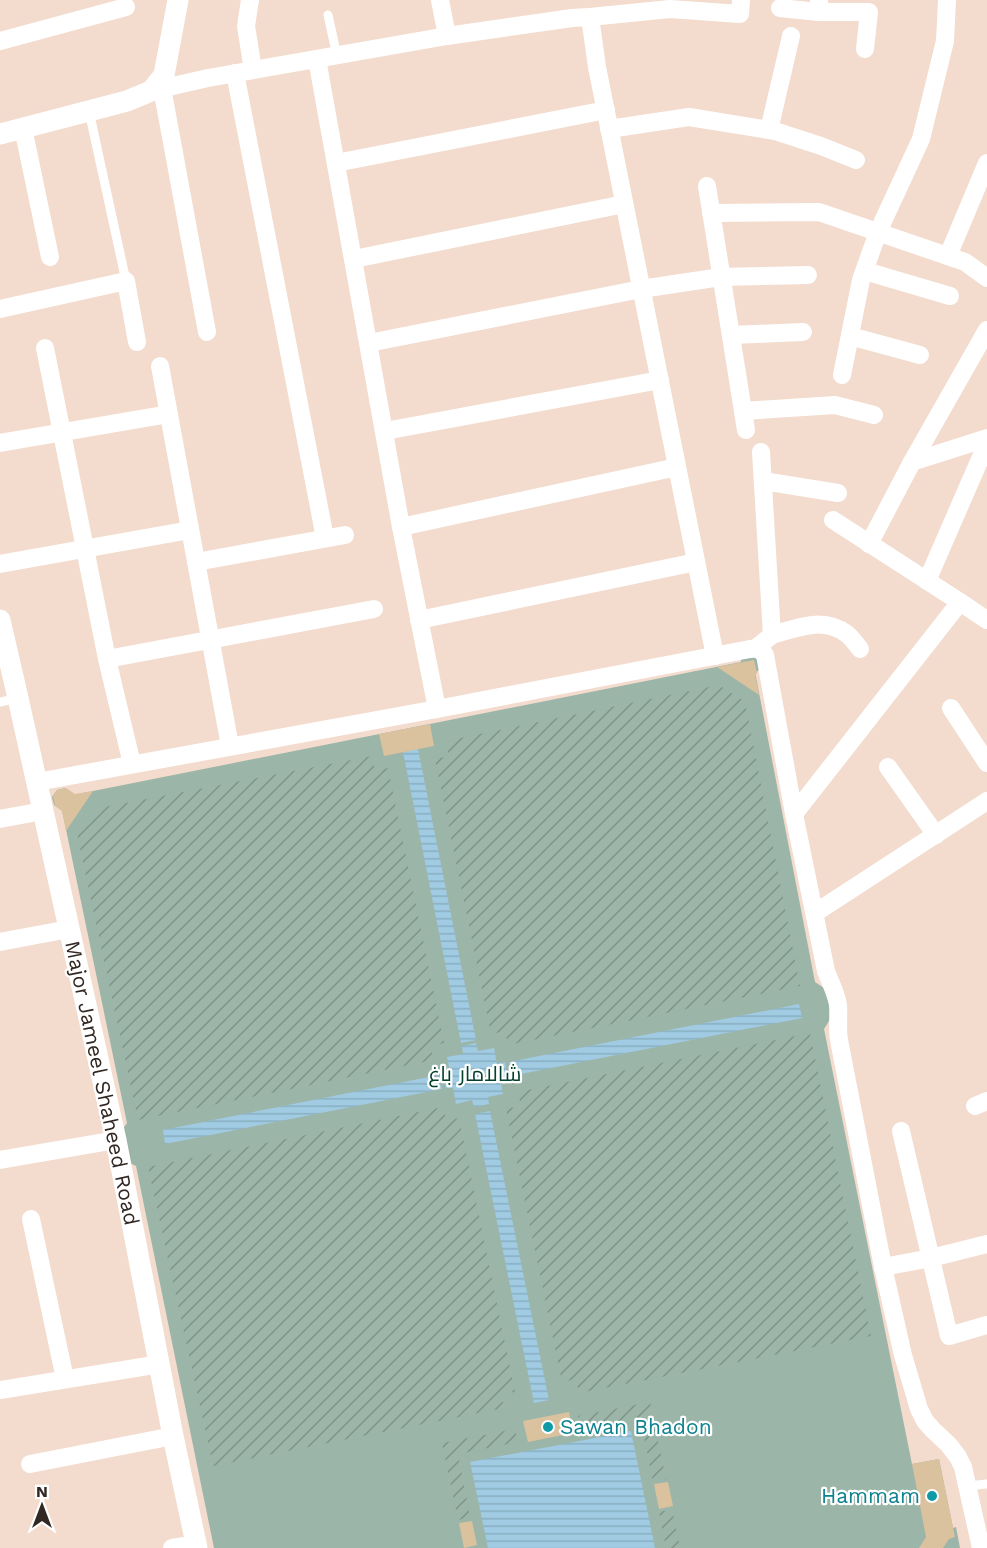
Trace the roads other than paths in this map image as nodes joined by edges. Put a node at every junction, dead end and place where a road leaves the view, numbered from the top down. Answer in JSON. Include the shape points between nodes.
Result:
{"nodes":[{"id":1,"x":178,"y":0,"type":"edge"},
{"id":2,"x":250,"y":0,"type":"edge"},
{"id":3,"x":440,"y":0,"type":"edge"},
{"id":4,"x":741,"y":0,"type":"edge"},
{"id":5,"x":947,"y":0,"type":"edge"},
{"id":6,"x":688,"y":5,"type":"edge"},
{"id":7,"x":819,"y":6,"type":"edge"},
{"id":8,"x":869,"y":6,"type":"edge"},
{"id":9,"x":126,"y":7,"type":"dead end"},
{"id":10,"x":780,"y":8,"type":"dead end"},
{"id":11,"x":600,"y":10,"type":"edge"},
{"id":12,"x":328,"y":15,"type":"dead end"},
{"id":13,"x":447,"y":36,"type":"junction"},
{"id":14,"x":791,"y":36,"type":"dead end"},
{"id":15,"x":0,"y":41,"type":"edge"},
{"id":16,"x":865,"y":49,"type":"dead end"},
{"id":17,"x":337,"y":56,"type":"junction"},
{"id":18,"x":317,"y":59,"type":"junction"},
{"id":19,"x":244,"y":72,"type":"junction"},
{"id":20,"x":157,"y":90,"type":"junction"},
{"id":21,"x":606,"y":110,"type":"junction"},
{"id":22,"x":89,"y":111,"type":"junction"},
{"id":23,"x":23,"y":128,"type":"junction"},
{"id":24,"x":609,"y":129,"type":"junction"},
{"id":25,"x":770,"y":130,"type":"junction"},
{"id":26,"x":0,"y":134,"type":"edge"},
{"id":27,"x":856,"y":160,"type":"dead end"},
{"id":28,"x":336,"y":163,"type":"junction"},
{"id":29,"x":987,"y":163,"type":"edge"},
{"id":30,"x":707,"y":186,"type":"dead end"},
{"id":31,"x":624,"y":204,"type":"junction"},
{"id":32,"x":711,"y":213,"type":"junction"},
{"id":33,"x":878,"y":232,"type":"junction"},
{"id":34,"x":948,"y":256,"type":"junction"},
{"id":35,"x":50,"y":257,"type":"dead end"},
{"id":36,"x":354,"y":259,"type":"junction"},
{"id":37,"x":865,"y":271,"type":"junction"},
{"id":38,"x":808,"y":275,"type":"dead end"},
{"id":39,"x":722,"y":277,"type":"junction"},
{"id":40,"x":987,"y":278,"type":"edge"},
{"id":41,"x":126,"y":280,"type":"junction"},
{"id":42,"x":641,"y":289,"type":"junction"},
{"id":43,"x":950,"y":297,"type":"dead end"},
{"id":44,"x":0,"y":309,"type":"edge"},
{"id":45,"x":987,"y":330,"type":"edge"},
{"id":46,"x":207,"y":332,"type":"dead end"},
{"id":47,"x":803,"y":332,"type":"dead end"},
{"id":48,"x":731,"y":334,"type":"junction"},
{"id":49,"x":850,"y":336,"type":"junction"},
{"id":50,"x":138,"y":342,"type":"dead end"},
{"id":51,"x":369,"y":343,"type":"junction"},
{"id":52,"x":45,"y":348,"type":"dead end"},
{"id":53,"x":920,"y":355,"type":"dead end"},
{"id":54,"x":160,"y":366,"type":"dead end"},
{"id":55,"x":842,"y":375,"type":"dead end"},
{"id":56,"x":660,"y":380,"type":"junction"},
{"id":57,"x":743,"y":411,"type":"junction"},
{"id":58,"x":169,"y":414,"type":"junction"},
{"id":59,"x":874,"y":415,"type":"dead end"},
{"id":60,"x":746,"y":430,"type":"dead end"},
{"id":61,"x":384,"y":431,"type":"junction"},
{"id":62,"x":62,"y":433,"type":"junction"},
{"id":63,"x":987,"y":438,"type":"edge"},
{"id":64,"x":0,"y":443,"type":"edge"},
{"id":65,"x":987,"y":443,"type":"edge"},
{"id":66,"x":762,"y":452,"type":"dead end"},
{"id":67,"x":912,"y":462,"type":"junction"},
{"id":68,"x":677,"y":467,"type":"junction"},
{"id":69,"x":763,"y":481,"type":"junction"},
{"id":70,"x":838,"y":493,"type":"dead end"},
{"id":71,"x":833,"y":520,"type":"dead end"},
{"id":72,"x":401,"y":527,"type":"junction"},
{"id":73,"x":190,"y":530,"type":"junction"},
{"id":74,"x":345,"y":535,"type":"dead end"},
{"id":75,"x":325,"y":538,"type":"junction"},
{"id":76,"x":869,"y":544,"type":"junction"},
{"id":77,"x":85,"y":549,"type":"junction"},
{"id":78,"x":196,"y":562,"type":"junction"},
{"id":79,"x":696,"y":562,"type":"junction"},
{"id":80,"x":0,"y":564,"type":"edge"},
{"id":81,"x":927,"y":581,"type":"junction"},
{"id":82,"x":960,"y":602,"type":"junction"},
{"id":83,"x":374,"y":609,"type":"dead end"},
{"id":84,"x":0,"y":620,"type":"edge"},
{"id":85,"x":419,"y":620,"type":"junction"},
{"id":86,"x":987,"y":620,"type":"edge"},
{"id":87,"x":772,"y":635,"type":"junction"},
{"id":88,"x":210,"y":640,"type":"junction"},
{"id":89,"x":756,"y":648,"type":"junction"},
{"id":90,"x":860,"y":649,"type":"dead end"},
{"id":91,"x":4,"y":655,"type":"edge"},
{"id":92,"x":715,"y":656,"type":"junction"},
{"id":93,"x":107,"y":659,"type":"junction"},
{"id":94,"x":9,"y":700,"type":"edge"},
{"id":95,"x":951,"y":708,"type":"dead end"},
{"id":96,"x":437,"y":709,"type":"junction"},
{"id":97,"x":230,"y":746,"type":"junction"},
{"id":98,"x":987,"y":763,"type":"edge"},
{"id":99,"x":132,"y":764,"type":"junction"},
{"id":100,"x":888,"y":767,"type":"dead end"},
{"id":101,"x":37,"y":782,"type":"junction"},
{"id":102,"x":985,"y":810,"type":"edge"},
{"id":103,"x":43,"y":811,"type":"junction"},
{"id":104,"x":794,"y":814,"type":"junction"},
{"id":105,"x":0,"y":819,"type":"edge"},
{"id":106,"x":936,"y":835,"type":"junction"},
{"id":107,"x":815,"y":913,"type":"junction"},
{"id":108,"x":69,"y":929,"type":"junction"},
{"id":109,"x":0,"y":942,"type":"edge"},
{"id":110,"x":901,"y":1131,"type":"dead end"},
{"id":111,"x":116,"y":1140,"type":"junction"},
{"id":112,"x":0,"y":1160,"type":"edge"},
{"id":113,"x":31,"y":1219,"type":"dead end"},
{"id":114,"x":987,"y":1244,"type":"edge"},
{"id":115,"x":931,"y":1258,"type":"junction"},
{"id":116,"x":883,"y":1267,"type":"junction"},
{"id":117,"x":987,"y":1325,"type":"edge"},
{"id":118,"x":160,"y":1364,"type":"junction"},
{"id":119,"x":65,"y":1379,"type":"junction"},
{"id":120,"x":0,"y":1390,"type":"edge"},
{"id":121,"x":173,"y":1436,"type":"junction"},
{"id":122,"x":30,"y":1464,"type":"dead end"},
{"id":123,"x":987,"y":1484,"type":"edge"},
{"id":124,"x":967,"y":1486,"type":"junction"},
{"id":125,"x":197,"y":1546,"type":"edge"},
{"id":126,"x":172,"y":1548,"type":"edge"},
{"id":127,"x":981,"y":1548,"type":"edge"}],
"edges":[{"from":1,"to":20,"type":"street","via":[[164,75]]},
{"from":2,"to":19,"type":"street"},
{"from":3,"to":13,"type":"street"},
{"from":4,"to":6,"type":"street","via":[[740,14]]},
{"from":5,"to":33,"type":"street","via":[[945,41],[921,139]]},
{"from":6,"to":11,"type":"street"},
{"from":7,"to":8,"type":"street"},
{"from":7,"to":10,"type":"street"},
{"from":8,"to":16,"type":"street"},
{"from":9,"to":15,"type":"street"},
{"from":11,"to":13,"type":"street","via":[[572,18]]},
{"from":11,"to":21,"type":"street","via":[[597,67]]},
{"from":12,"to":17,"type":"lane"},
{"from":13,"to":17,"type":"street"},
{"from":14,"to":25,"type":"street"},
{"from":17,"to":18,"type":"street"},
{"from":18,"to":19,"type":"street"},
{"from":18,"to":28,"type":"street"},
{"from":19,"to":20,"type":"street"},
{"from":19,"to":75,"type":"street"},
{"from":20,"to":22,"type":"street"},
{"from":20,"to":46,"type":"street"},
{"from":21,"to":24,"type":"street"},
{"from":21,"to":28,"type":"street"},
{"from":22,"to":23,"type":"street"},
{"from":22,"to":41,"type":"lane"},
{"from":23,"to":26,"type":"street"},
{"from":23,"to":35,"type":"street"},
{"from":24,"to":25,"type":"street","via":[[689,117]]},
{"from":24,"to":31,"type":"street"},
{"from":25,"to":27,"type":"street"},
{"from":28,"to":36,"type":"street"},
{"from":29,"to":34,"type":"street"},
{"from":30,"to":32,"type":"street"},
{"from":31,"to":36,"type":"street"},
{"from":31,"to":42,"type":"street"},
{"from":32,"to":33,"type":"street","via":[[819,212]]},
{"from":32,"to":39,"type":"street"},
{"from":33,"to":34,"type":"street"},
{"from":33,"to":37,"type":"street"},
{"from":34,"to":40,"type":"street","via":[[965,262]]},
{"from":36,"to":51,"type":"street"},
{"from":37,"to":43,"type":"street"},
{"from":37,"to":49,"type":"street"},
{"from":38,"to":39,"type":"street"},
{"from":39,"to":42,"type":"street"},
{"from":39,"to":48,"type":"street"},
{"from":41,"to":44,"type":"street"},
{"from":41,"to":50,"type":"street"},
{"from":42,"to":51,"type":"street"},
{"from":42,"to":56,"type":"street"},
{"from":45,"to":67,"type":"street"},
{"from":47,"to":48,"type":"street"},
{"from":48,"to":57,"type":"street"},
{"from":49,"to":53,"type":"street"},
{"from":49,"to":55,"type":"street"},
{"from":51,"to":61,"type":"street"},
{"from":52,"to":62,"type":"street"},
{"from":54,"to":58,"type":"street"},
{"from":56,"to":61,"type":"street"},
{"from":56,"to":68,"type":"street"},
{"from":57,"to":59,"type":"street","via":[[835,405]]},
{"from":57,"to":60,"type":"street"},
{"from":58,"to":62,"type":"street"},
{"from":58,"to":73,"type":"street"},
{"from":61,"to":72,"type":"street"},
{"from":62,"to":64,"type":"street"},
{"from":62,"to":77,"type":"street"},
{"from":63,"to":67,"type":"street"},
{"from":65,"to":81,"type":"street"},
{"from":66,"to":69,"type":"street"},
{"from":67,"to":76,"type":"street"},
{"from":68,"to":72,"type":"street"},
{"from":68,"to":79,"type":"street"},
{"from":69,"to":70,"type":"street"},
{"from":69,"to":87,"type":"street"},
{"from":71,"to":76,"type":"street"},
{"from":72,"to":85,"type":"street"},
{"from":73,"to":77,"type":"street"},
{"from":73,"to":78,"type":"street"},
{"from":74,"to":75,"type":"street"},
{"from":75,"to":78,"type":"street"},
{"from":76,"to":81,"type":"street"},
{"from":77,"to":80,"type":"street"},
{"from":77,"to":93,"type":"street"},
{"from":78,"to":88,"type":"street"},
{"from":79,"to":85,"type":"street"},
{"from":79,"to":92,"type":"street"},
{"from":81,"to":82,"type":"street"},
{"from":82,"to":86,"type":"street"},
{"from":82,"to":104,"type":"street"},
{"from":83,"to":88,"type":"street"},
{"from":84,"to":91,"type":"street","name":"Major Jameel Shaheed Road"},
{"from":85,"to":96,"type":"street"},
{"from":87,"to":89,"type":"street"},
{"from":87,"to":90,"type":"street","via":[[823,624],[846,633]]},
{"from":88,"to":93,"type":"street"},
{"from":88,"to":97,"type":"street"},
{"from":89,"to":92,"type":"street"},
{"from":89,"to":104,"type":"street","via":[[765,655]]},
{"from":91,"to":94,"type":"street","name":"Major Jameel Shaheed Road"},
{"from":92,"to":96,"type":"street"},
{"from":93,"to":99,"type":"street"},
{"from":94,"to":101,"type":"street","name":"Major Jameel Shaheed Road"},
{"from":95,"to":98,"type":"street"},
{"from":96,"to":97,"type":"street"},
{"from":97,"to":99,"type":"street"},
{"from":99,"to":101,"type":"street"},
{"from":100,"to":106,"type":"street"},
{"from":101,"to":103,"type":"street","name":"Major Jameel Shaheed Road"},
{"from":102,"to":106,"type":"street"},
{"from":103,"to":105,"type":"street"},
{"from":103,"to":108,"type":"street","name":"Major Jameel Shaheed Road"},
{"from":104,"to":107,"type":"street"},
{"from":106,"to":107,"type":"street"},
{"from":107,"to":116,"type":"street","via":[[826,971],[838,1006],[839,1040]]},
{"from":108,"to":109,"type":"street"},
{"from":108,"to":111,"type":"street","name":"Major Jameel Shaheed Road"},
{"from":110,"to":115,"type":"street"},
{"from":111,"to":112,"type":"street"},
{"from":111,"to":118,"type":"street","name":"Major Jameel Shaheed Road"},
{"from":113,"to":119,"type":"street"},
{"from":114,"to":115,"type":"street"},
{"from":115,"to":116,"type":"street"},
{"from":115,"to":117,"type":"street","via":[[949,1336]]},
{"from":116,"to":124,"type":"street","via":[[919,1409],[958,1457]]},
{"from":118,"to":119,"type":"street"},
{"from":118,"to":121,"type":"street","name":"Major Jameel Shaheed Road"},
{"from":119,"to":120,"type":"street"},
{"from":121,"to":122,"type":"street"},
{"from":121,"to":125,"type":"street","name":"Major Jameel Shaheed Road"},
{"from":123,"to":124,"type":"lane"},
{"from":124,"to":127,"type":"street"},
{"from":125,"to":126,"type":"street"}]}
